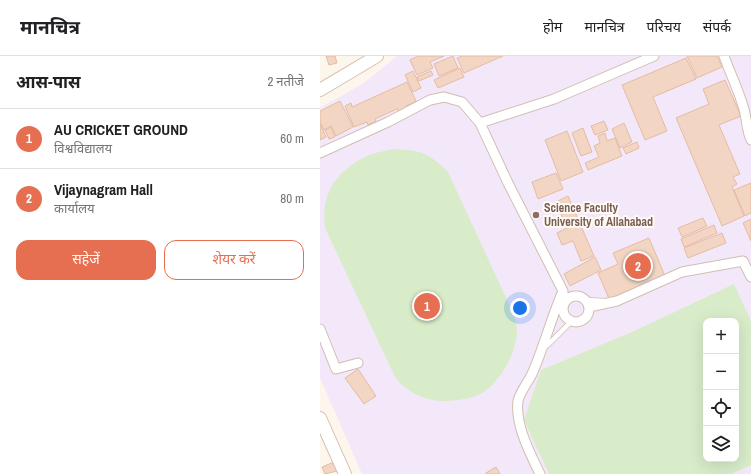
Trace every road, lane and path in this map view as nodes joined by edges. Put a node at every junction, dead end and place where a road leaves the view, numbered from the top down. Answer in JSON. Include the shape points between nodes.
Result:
{"nodes":[{"id":1,"x":377,"y":56,"type":"edge"},
{"id":2,"x":654,"y":56,"type":"edge"},
{"id":3,"x":724,"y":56,"type":"edge"},
{"id":4,"x":320,"y":90,"type":"edge"},
{"id":5,"x":480,"y":123,"type":"junction"},
{"id":6,"x":751,"y":140,"type":"edge"},
{"id":7,"x":320,"y":153,"type":"edge"},
{"id":8,"x":747,"y":261,"type":"edge"},
{"id":9,"x":751,"y":277,"type":"edge"},
{"id":10,"x":563,"y":291,"type":"junction"},
{"id":11,"x":569,"y":298,"type":"junction"},
{"id":12,"x":587,"y":303,"type":"junction"},
{"id":13,"x":572,"y":321,"type":"junction"},
{"id":14,"x":320,"y":329,"type":"edge"},
{"id":15,"x":541,"y":350,"type":"junction"},
{"id":16,"x":358,"y":362,"type":"dead end"},
{"id":17,"x":320,"y":418,"type":"edge"},
{"id":18,"x":345,"y":474,"type":"edge"},
{"id":19,"x":540,"y":474,"type":"edge"}],
"edges":[{"from":1,"to":4,"type":"street"},
{"from":2,"to":5,"type":"street","via":[[554,99]]},
{"from":3,"to":6,"type":"street","via":[[743,106]]},
{"from":5,"to":7,"type":"street","via":[[462,102],[444,97],[430,100]]},
{"from":5,"to":10,"type":"street"},
{"from":8,"to":9,"type":"street"},
{"from":8,"to":12,"type":"street","via":[[682,272],[617,301]]},
{"from":10,"to":11,"type":"lane"},
{"from":10,"to":15,"type":"street"},
{"from":11,"to":12,"type":"street","via":[[578,296]]},
{"from":11,"to":13,"type":"street","via":[[563,312]]},
{"from":12,"to":13,"type":"street","via":[[587,316],[580,321]]},
{"from":13,"to":15,"type":"lane"},
{"from":14,"to":16,"type":"street","via":[[336,369]]},
{"from":15,"to":19,"type":"street","via":[[518,400],[519,422],[525,444]]},
{"from":17,"to":18,"type":"street"}]}
